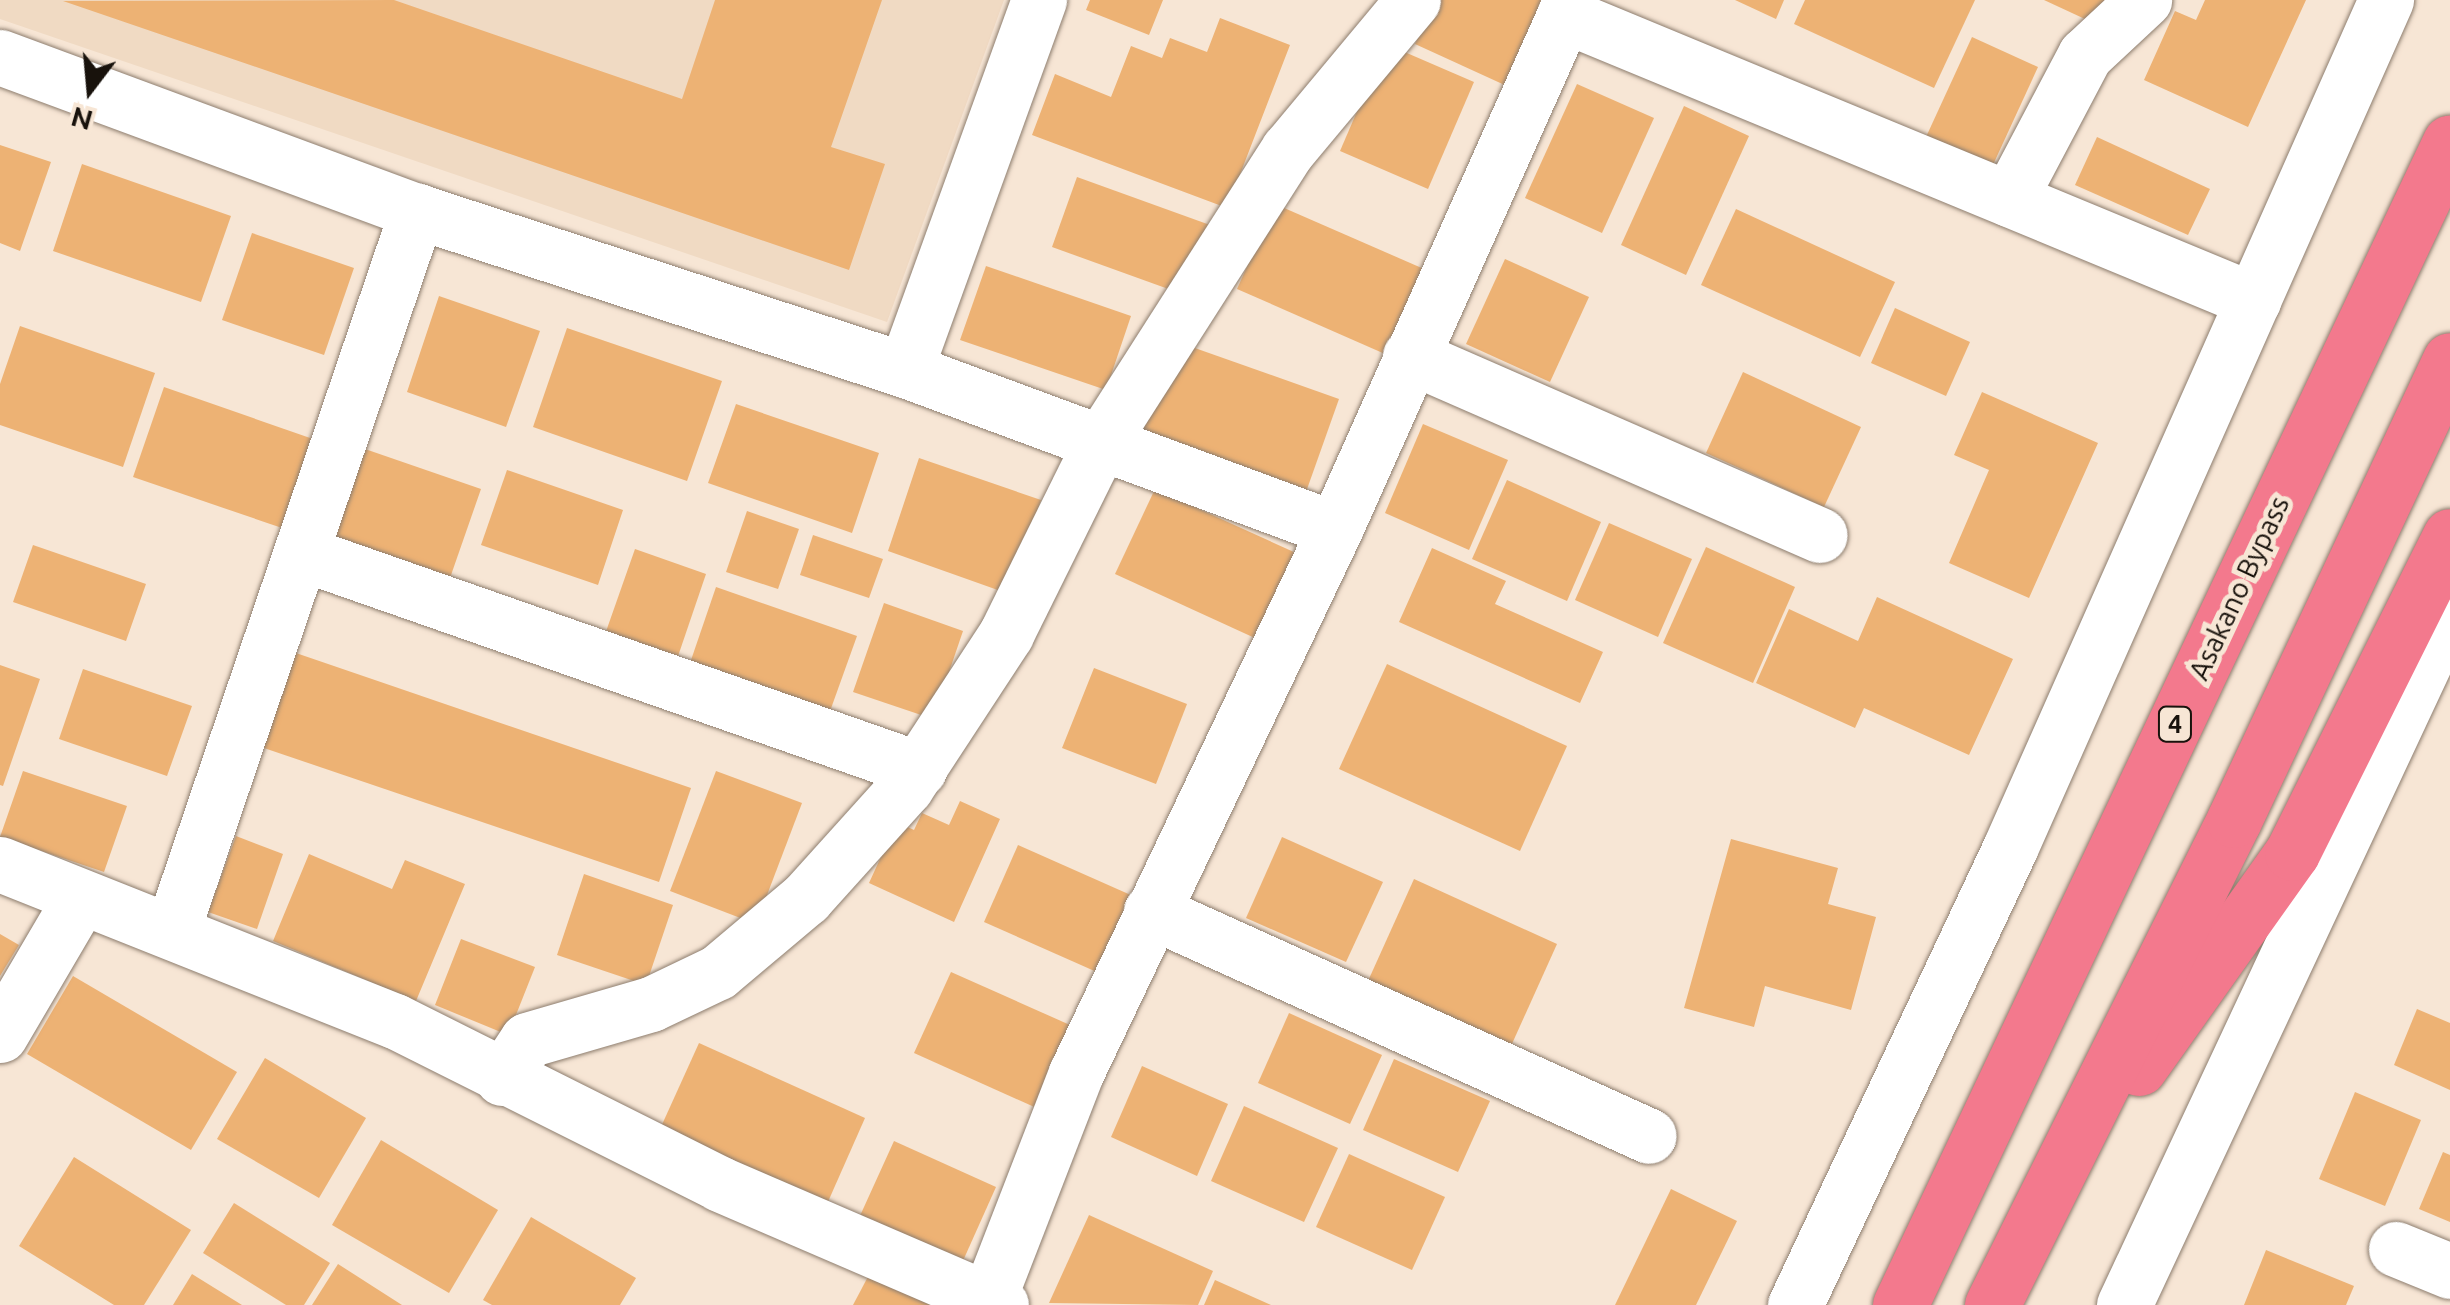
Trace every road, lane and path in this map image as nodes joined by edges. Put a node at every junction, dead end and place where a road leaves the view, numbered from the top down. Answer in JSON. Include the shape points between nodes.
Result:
{"nodes":[{"id":1,"x":1039,"y":0,"type":"edge"},
{"id":2,"x":1413,"y":0,"type":"edge"},
{"id":3,"x":2144,"y":0,"type":"edge"},
{"id":4,"x":2386,"y":0,"type":"edge"},
{"id":5,"x":1568,"y":8,"type":"edge"},
{"id":6,"x":0,"y":58,"type":"edge"},
{"id":7,"x":2450,"y":142,"type":"edge"},
{"id":8,"x":2010,"y":200,"type":"junction"},
{"id":9,"x":418,"y":212,"type":"junction"},
{"id":10,"x":2253,"y":300,"type":"junction"},
{"id":11,"x":1410,"y":356,"type":"junction"},
{"id":12,"x":2450,"y":360,"type":"edge"},
{"id":13,"x":905,"y":370,"type":"junction"},
{"id":14,"x":1101,"y":442,"type":"junction"},
{"id":15,"x":1334,"y":529,"type":"junction"},
{"id":16,"x":1820,"y":536,"type":"dead end"},
{"id":17,"x":2450,"y":536,"type":"edge"},
{"id":18,"x":301,"y":554,"type":"junction"},
{"id":19,"x":2450,"y":608,"type":"edge"},
{"id":20,"x":918,"y":770,"type":"junction"},
{"id":21,"x":0,"y":864,"type":"edge"},
{"id":22,"x":81,"y":897,"type":"junction"},
{"id":23,"x":1151,"y":911,"type":"junction"},
{"id":24,"x":172,"y":931,"type":"junction"},
{"id":25,"x":0,"y":1035,"type":"edge"},
{"id":26,"x":502,"y":1078,"type":"junction"},
{"id":27,"x":1649,"y":1136,"type":"dead end"},
{"id":28,"x":2033,"y":1217,"type":"junction"},
{"id":29,"x":2396,"y":1248,"type":"dead end"},
{"id":30,"x":2450,"y":1271,"type":"edge"},
{"id":31,"x":992,"y":1303,"type":"edge"},
{"id":32,"x":1795,"y":1305,"type":"edge"},
{"id":33,"x":1900,"y":1305,"type":"edge"},
{"id":34,"x":1992,"y":1305,"type":"edge"},
{"id":35,"x":2124,"y":1305,"type":"edge"}],
"edges":[{"from":1,"to":13,"type":"street"},
{"from":2,"to":14,"type":"street","via":[[1288,150]]},
{"from":3,"to":8,"type":"street","via":[[2086,55]]},
{"from":4,"to":10,"type":"street"},
{"from":5,"to":8,"type":"street"},
{"from":5,"to":11,"type":"street"},
{"from":6,"to":9,"type":"street"},
{"from":7,"to":33,"type":"highway","name":"Asakano Bypass","number":"4"},
{"from":8,"to":10,"type":"street"},
{"from":9,"to":13,"type":"street"},
{"from":9,"to":18,"type":"street"},
{"from":10,"to":32,"type":"street","via":[[2010,848]]},
{"from":11,"to":15,"type":"street"},
{"from":11,"to":16,"type":"street"},
{"from":12,"to":28,"type":"highway","via":[[2234,820]]},
{"from":13,"to":14,"type":"street"},
{"from":14,"to":15,"type":"street"},
{"from":14,"to":20,"type":"street","via":[[1032,588]]},
{"from":15,"to":23,"type":"street"},
{"from":17,"to":28,"type":"highway","via":[[2292,853]]},
{"from":18,"to":20,"type":"street"},
{"from":18,"to":24,"type":"street"},
{"from":19,"to":35,"type":"street"},
{"from":20,"to":26,"type":"street","via":[[762,940],[718,972],[650,1004],[527,1040]]},
{"from":21,"to":22,"type":"street"},
{"from":22,"to":24,"type":"street"},
{"from":22,"to":25,"type":"street"},
{"from":23,"to":27,"type":"street"},
{"from":23,"to":31,"type":"street","via":[[1076,1072]]},
{"from":24,"to":26,"type":"street","via":[[395,1020]]},
{"from":26,"to":31,"type":"street","via":[[720,1184]]},
{"from":28,"to":34,"type":"highway"},
{"from":29,"to":30,"type":"street"}]}
